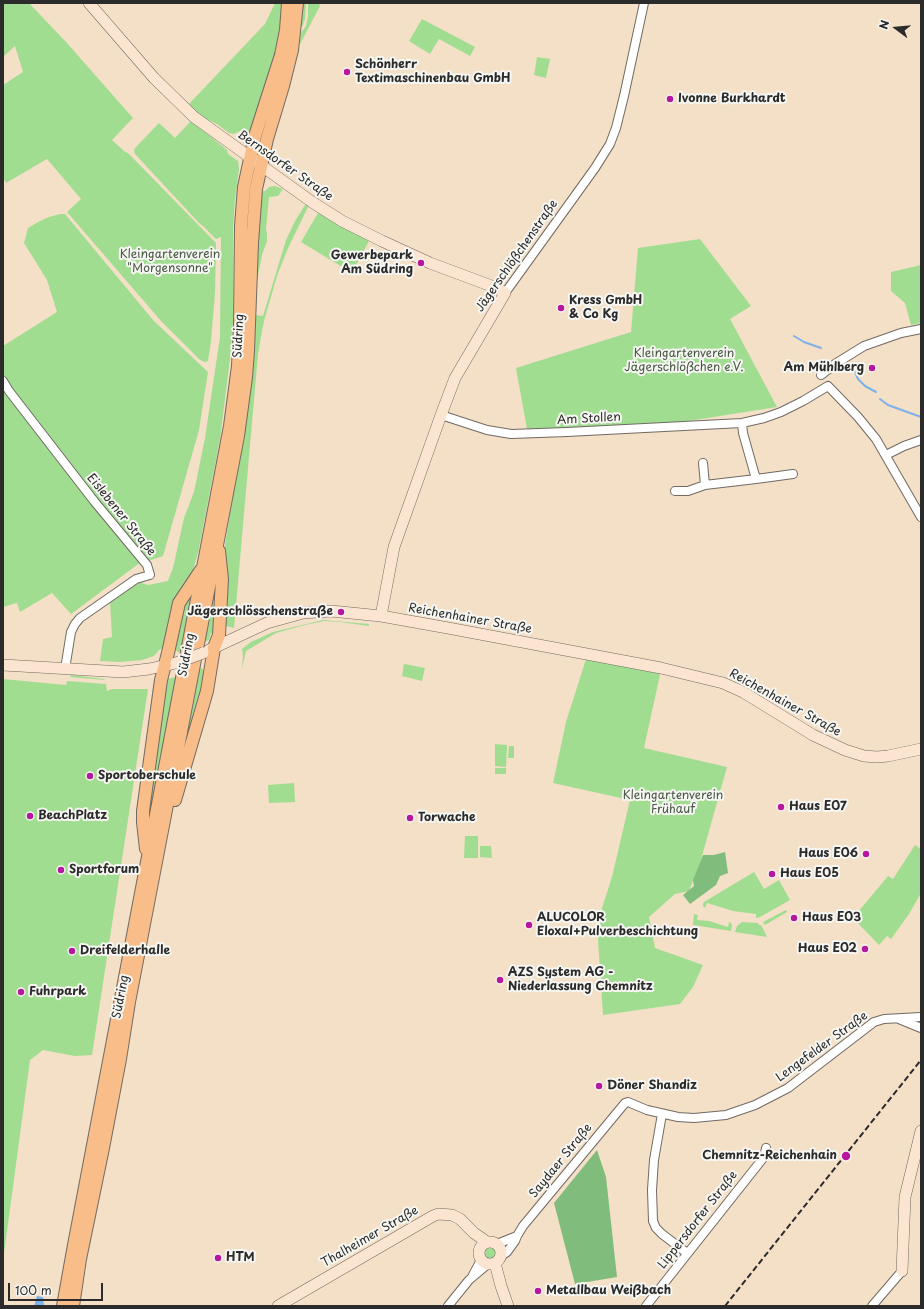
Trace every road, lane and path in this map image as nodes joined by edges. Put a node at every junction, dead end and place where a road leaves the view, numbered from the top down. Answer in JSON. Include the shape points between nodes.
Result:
{"nodes":[{"id":1,"x":89,"y":3,"type":"edge"},
{"id":2,"x":288,"y":3,"type":"edge"},
{"id":3,"x":297,"y":3,"type":"edge"},
{"id":4,"x":644,"y":3,"type":"edge"},
{"id":5,"x":250,"y":158,"type":"junction"},
{"id":6,"x":261,"y":165,"type":"junction"},
{"id":7,"x":505,"y":293,"type":"junction"},
{"id":8,"x":921,"y":329,"type":"edge"},
{"id":9,"x":821,"y":375,"type":"dead end"},
{"id":10,"x":3,"y":381,"type":"edge"},
{"id":11,"x":441,"y":415,"type":"junction"},
{"id":12,"x":742,"y":423,"type":"junction"},
{"id":13,"x":921,"y":440,"type":"edge"},
{"id":14,"x":886,"y":455,"type":"junction"},
{"id":15,"x":703,"y":462,"type":"dead end"},
{"id":16,"x":793,"y":474,"type":"dead end"},
{"id":17,"x":756,"y":479,"type":"junction"},
{"id":18,"x":705,"y":485,"type":"junction"},
{"id":19,"x":675,"y":491,"type":"dead end"},
{"id":20,"x":921,"y":517,"type":"edge"},
{"id":21,"x":218,"y":537,"type":"junction"},
{"id":22,"x":204,"y":564,"type":"junction"},
{"id":23,"x":381,"y":616,"type":"junction"},
{"id":24,"x":209,"y":650,"type":"junction"},
{"id":25,"x":170,"y":664,"type":"junction"},
{"id":26,"x":3,"y":665,"type":"edge"},
{"id":27,"x":65,"y":669,"type":"junction"},
{"id":28,"x":921,"y":748,"type":"edge"},
{"id":29,"x":162,"y":835,"type":"junction"},
{"id":30,"x":146,"y":864,"type":"junction"},
{"id":31,"x":921,"y":1016,"type":"edge"},
{"id":32,"x":898,"y":1018,"type":"junction"},
{"id":33,"x":921,"y":1028,"type":"edge"},
{"id":34,"x":625,"y":1103,"type":"joint"},
{"id":35,"x":662,"y":1114,"type":"junction"},
{"id":36,"x":921,"y":1130,"type":"edge"},
{"id":37,"x":766,"y":1148,"type":"dead end"},
{"id":38,"x":517,"y":1236,"type":"junction"},
{"id":39,"x":488,"y":1244,"type":"junction"},
{"id":40,"x":687,"y":1253,"type":"junction"},
{"id":41,"x":491,"y":1261,"type":"junction"},
{"id":42,"x":902,"y":1271,"type":"joint"},
{"id":43,"x":63,"y":1306,"type":"edge"},
{"id":44,"x":73,"y":1306,"type":"edge"},
{"id":45,"x":278,"y":1306,"type":"edge"},
{"id":46,"x":448,"y":1306,"type":"edge"},
{"id":47,"x":508,"y":1306,"type":"edge"},
{"id":48,"x":646,"y":1306,"type":"edge"},
{"id":49,"x":872,"y":1306,"type":"edge"}],
"edges":[{"from":1,"to":5,"type":"street","name":"Bernsdorfer Straße","via":[[178,102],[194,117]]},
{"from":2,"to":5,"type":"main road","name":"Südring","via":[[281,55]]},
{"from":3,"to":6,"type":"main road","name":"Südring","via":[[295,33]]},
{"from":4,"to":7,"type":"street","name":"Jägerschlößchenstraße","via":[[624,96],[610,144],[596,168]]},
{"from":5,"to":6,"type":"street","name":"Bernsdorfer Straße"},
{"from":5,"to":22,"type":"main road","name":"Südring","via":[[242,212],[241,311],[236,386]]},
{"from":6,"to":7,"type":"street","name":"Bernsdorfer Straße","via":[[342,221],[430,263]]},
{"from":6,"to":21,"type":"main road","name":"Südring","via":[[254,206],[246,377],[238,436]]},
{"from":7,"to":11,"type":"street","name":"Jägerschlößchenstraße","via":[[455,378]]},
{"from":8,"to":9,"type":"street","via":[[900,333],[864,346]]},
{"from":10,"to":27,"type":"street","name":"Eislebener Straße","via":[[147,565],[150,574],[136,579],[80,618],[71,632]]},
{"from":11,"to":12,"type":"street","name":"Am Stollen","via":[[487,430],[511,434]]},
{"from":11,"to":23,"type":"street","name":"Jägerschlößchenstraße","via":[[394,547]]},
{"from":12,"to":14,"type":"street","name":"Am Stollen","via":[[781,412],[828,386],[858,417]]},
{"from":12,"to":17,"type":"street"},
{"from":13,"to":14,"type":"street"},
{"from":14,"to":20,"type":"street"},
{"from":15,"to":18,"type":"street"},
{"from":16,"to":17,"type":"street"},
{"from":17,"to":18,"type":"street"},
{"from":18,"to":19,"type":"street","via":[[688,491]]},
{"from":21,"to":24,"type":"main road","via":[[222,580],[219,635]]},
{"from":21,"to":29,"type":"main road","name":"Südring"},
{"from":22,"to":25,"type":"main road","via":[[179,602]]},
{"from":22,"to":30,"type":"main road","name":"Südring"},
{"from":23,"to":24,"type":"street","name":"Reichenhainer Straße","via":[[331,611],[303,613],[267,623]]},
{"from":23,"to":28,"type":"street","name":"Reichenhainer Straße","via":[[661,668],[723,683],[743,692],[826,742],[864,756],[882,756]]},
{"from":24,"to":25,"type":"street","name":"Reichenhainer Straße","bridge":true},
{"from":24,"to":29,"type":"main road","via":[[207,691],[200,719],[177,796]]},
{"from":25,"to":27,"type":"street","name":"Reichenhainer Straße","via":[[123,672]]},
{"from":25,"to":30,"type":"main road","via":[[161,680],[143,811]]},
{"from":26,"to":27,"type":"street","name":"Reichenhainer Straße"},
{"from":29,"to":44,"type":"main road","name":"Südring"},
{"from":30,"to":43,"type":"main road","name":"Südring"},
{"from":31,"to":32,"type":"street","name":"Lengefelder Straße"},
{"from":32,"to":33,"type":"street","name":"Lengefelder Straße"},
{"from":32,"to":35,"type":"street","name":"Lengefelder Straße","via":[[884,1018],[874,1022],[788,1088],[755,1105],[726,1115],[694,1118]]},
{"from":34,"to":35,"type":"street","name":"Lengefelder Straße"},
{"from":34,"to":38,"type":"street","name":"Saydaer Straße"},
{"from":35,"to":40,"type":"street","via":[[654,1160],[653,1221],[662,1234]]},
{"from":36,"to":42,"type":"street","via":[[905,1197]]},
{"from":37,"to":40,"type":"street","name":"Lippersdorfer Straße","via":[[764,1157]]},
{"from":38,"to":39,"type":"street"},
{"from":38,"to":41,"type":"street","name":"Saydaer Straße","via":[[507,1252]]},
{"from":39,"to":41,"type":"street","via":[[478,1253]]},
{"from":39,"to":41,"type":"street","via":[[501,1250]]},
{"from":39,"to":45,"type":"street","name":"Thalheimer Straße","via":[[460,1219],[452,1215],[438,1214]]},
{"from":40,"to":48,"type":"street","name":"Lippersdorfer Straße"},
{"from":41,"to":46,"type":"street","name":"Saydaer Straße","via":[[470,1280]]},
{"from":41,"to":47,"type":"street"},
{"from":42,"to":49,"type":"street"}]}
